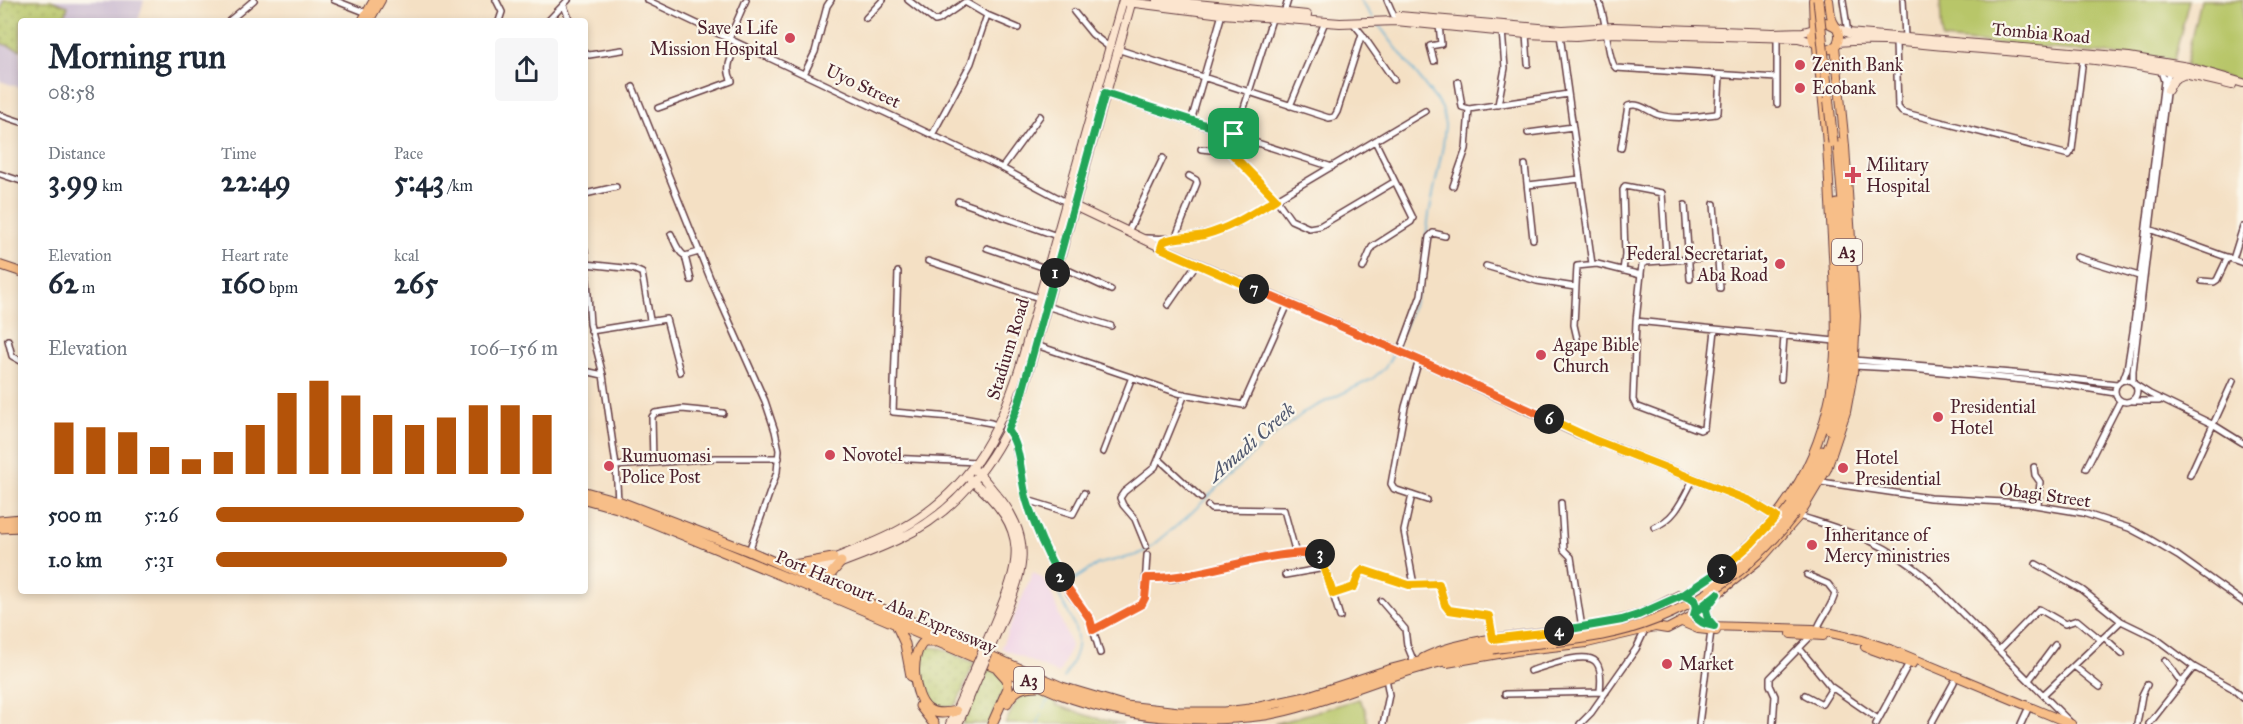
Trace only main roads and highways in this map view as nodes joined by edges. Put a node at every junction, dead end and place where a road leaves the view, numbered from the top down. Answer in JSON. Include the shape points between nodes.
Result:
{"nodes":[{"id":1,"x":374,"y":0,"type":"edge"},
{"id":2,"x":381,"y":0,"type":"edge"},
{"id":3,"x":1157,"y":0,"type":"edge"},
{"id":4,"x":1815,"y":0,"type":"edge"},
{"id":5,"x":1824,"y":0,"type":"edge"},
{"id":6,"x":1829,"y":0,"type":"edge"},
{"id":7,"x":1127,"y":1,"type":"edge"},
{"id":8,"x":1224,"y":7,"type":"edge"},
{"id":9,"x":1274,"y":14,"type":"junction"},
{"id":10,"x":366,"y":18,"type":"edge"},
{"id":11,"x":1381,"y":18,"type":"junction"},
{"id":12,"x":1364,"y":20,"type":"junction"},
{"id":13,"x":1836,"y":27,"type":"junction"},
{"id":14,"x":1501,"y":28,"type":"junction"},
{"id":15,"x":1814,"y":29,"type":"junction"},
{"id":16,"x":1607,"y":30,"type":"junction"},
{"id":17,"x":1836,"y":44,"type":"junction"},
{"id":18,"x":1815,"y":45,"type":"junction"},
{"id":19,"x":1113,"y":48,"type":"junction"},
{"id":20,"x":2163,"y":66,"type":"junction"},
{"id":21,"x":2185,"y":74,"type":"junction"},
{"id":22,"x":2243,"y":83,"type":"edge"},
{"id":23,"x":2243,"y":88,"type":"edge"},
{"id":24,"x":2168,"y":90,"type":"road end"},
{"id":25,"x":1835,"y":143,"type":"junction"},
{"id":26,"x":1070,"y":204,"type":"junction"},
{"id":27,"x":0,"y":259,"type":"edge"},
{"id":28,"x":0,"y":265,"type":"edge"},
{"id":29,"x":18,"y":265,"type":"edge"},
{"id":30,"x":18,"y":271,"type":"edge"},
{"id":31,"x":1837,"y":422,"type":"junction"},
{"id":32,"x":974,"y":465,"type":"junction"},
{"id":33,"x":1827,"y":469,"type":"junction"},
{"id":34,"x":980,"y":474,"type":"junction"},
{"id":35,"x":966,"y":476,"type":"junction"},
{"id":36,"x":973,"y":482,"type":"junction"},
{"id":37,"x":588,"y":493,"type":"edge"},
{"id":38,"x":588,"y":500,"type":"edge"},
{"id":39,"x":1792,"y":510,"type":"junction"},
{"id":40,"x":1776,"y":517,"type":"junction"},
{"id":41,"x":18,"y":519,"type":"edge"},
{"id":42,"x":0,"y":521,"type":"edge"},
{"id":43,"x":18,"y":527,"type":"edge"},
{"id":44,"x":0,"y":528,"type":"edge"},
{"id":45,"x":837,"y":560,"type":"junction"},
{"id":46,"x":783,"y":566,"type":"junction"},
{"id":47,"x":804,"y":574,"type":"junction"},
{"id":48,"x":834,"y":589,"type":"junction"},
{"id":49,"x":1717,"y":594,"type":"junction"},
{"id":50,"x":1683,"y":595,"type":"junction"},
{"id":51,"x":1653,"y":608,"type":"junction"},
{"id":52,"x":1695,"y":613,"type":"junction"},
{"id":53,"x":1682,"y":622,"type":"junction"},
{"id":54,"x":896,"y":624,"type":"junction"},
{"id":55,"x":1650,"y":627,"type":"junction"},
{"id":56,"x":1713,"y":629,"type":"junction"},
{"id":57,"x":1815,"y":633,"type":"junction"},
{"id":58,"x":938,"y":642,"type":"junction"},
{"id":59,"x":989,"y":643,"type":"junction"},
{"id":60,"x":1492,"y":644,"type":"junction"},
{"id":61,"x":1432,"y":665,"type":"junction"},
{"id":62,"x":994,"y":666,"type":"junction"},
{"id":63,"x":976,"y":674,"type":"junction"},
{"id":64,"x":1043,"y":687,"type":"junction"},
{"id":65,"x":956,"y":711,"type":"junction"},
{"id":66,"x":934,"y":724,"type":"edge"},
{"id":67,"x":950,"y":724,"type":"edge"},
{"id":68,"x":958,"y":724,"type":"edge"},
{"id":69,"x":992,"y":724,"type":"edge"},
{"id":70,"x":997,"y":724,"type":"edge"},
{"id":71,"x":2058,"y":724,"type":"edge"},
{"id":72,"x":2072,"y":724,"type":"edge"}],
"edges":[{"from":1,"to":10,"type":"main road"},
{"from":2,"to":10,"type":"main road"},
{"from":3,"to":8,"type":"main road"},
{"from":4,"to":15,"type":"main road"},
{"from":4,"to":25,"type":"highway","number":"A3","bridge":true},
{"from":5,"to":25,"type":"highway","number":"A3"},
{"from":6,"to":13,"type":"main road"},
{"from":7,"to":8,"type":"main road"},
{"from":7,"to":19,"type":"main road","name":"Stadium Road"},
{"from":8,"to":9,"type":"main road"},
{"from":9,"to":12,"type":"main road"},
{"from":9,"to":12,"type":"main road","via":[[1325,22]]},
{"from":11,"to":12,"type":"main road"},
{"from":11,"to":14,"type":"main road"},
{"from":11,"to":14,"type":"main road","via":[[1394,16]]},
{"from":13,"to":15,"type":"main road","via":[[1826,22]]},
{"from":13,"to":17,"type":"main road"},
{"from":13,"to":20,"type":"main road","name":"Tombia Road","via":[[1848,33],[2088,53],[2155,61]]},
{"from":14,"to":16,"type":"main road"},
{"from":14,"to":16,"type":"main road","via":[[1526,34],[1560,35]]},
{"from":15,"to":16,"type":"main road","via":[[1773,33]]},
{"from":15,"to":18,"type":"main road"},
{"from":16,"to":18,"type":"main road","via":[[1798,38]]},
{"from":17,"to":18,"type":"main road","via":[[1828,49]]},
{"from":17,"to":20,"type":"main road","name":"Tombia Road","via":[[1896,43]]},
{"from":17,"to":33,"type":"main road","via":[[1856,332],[1846,412]]},
{"from":18,"to":39,"type":"main road","via":[[1828,148],[1835,341],[1824,423]]},
{"from":19,"to":26,"type":"main road","name":"Stadium Road"},
{"from":19,"to":26,"type":"main road","name":"Stadium Road","via":[[1105,93]]},
{"from":20,"to":21,"type":"main road","name":"Tombia Road"},
{"from":20,"to":22,"type":"main road","name":"Tombia Road"},
{"from":21,"to":23,"type":"main road","name":"Tombia Road"},
{"from":21,"to":24,"type":"main road","via":[[2174,79]]},
{"from":25,"to":31,"type":"highway","number":"A3","via":[[1846,226],[1850,329],[1845,393]]},
{"from":25,"to":39,"type":"highway","number":"A3","via":[[1842,341],[1839,388],[1823,447]]},
{"from":26,"to":32,"type":"main road","name":"Stadium Road","via":[[999,426]]},
{"from":26,"to":34,"type":"main road","name":"Stadium Road","via":[[1019,403],[1008,430]]},
{"from":26,"to":40,"type":"main road","via":[[1572,431],[1750,501]]},
{"from":27,"to":29,"type":"main road"},
{"from":28,"to":30,"type":"main road"},
{"from":31,"to":33,"type":"highway"},
{"from":31,"to":39,"type":"highway","number":"A3","via":[[1822,466]]},
{"from":32,"to":34,"type":"main road"},
{"from":32,"to":35,"type":"main road","name":"Stadium Road"},
{"from":33,"to":39,"type":"main road","via":[[1821,482]]},
{"from":34,"to":36,"type":"main road","name":"Stadium Road"},
{"from":34,"to":59,"type":"main road","via":[[1015,519],[1023,547],[1018,579]]},
{"from":35,"to":36,"type":"main road"},
{"from":35,"to":45,"type":"main road","name":"Stadium Road","via":[[902,529]]},
{"from":36,"to":45,"type":"main road","name":"Stadium Road","via":[[941,512],[906,536]]},
{"from":36,"to":59,"type":"main road","via":[[1003,511],[1016,546],[1011,582]]},
{"from":37,"to":46,"type":"highway","name":"Port Harcourt - Aba Expressway","number":"A3"},
{"from":38,"to":54,"type":"highway","name":"Port Harcourt - Aba Expressway","number":"A3","via":[[617,508]]},
{"from":39,"to":40,"type":"main road"},
{"from":39,"to":49,"type":"main road","via":[[1763,557]]},
{"from":39,"to":60,"type":"highway","number":"A3","bridge":true,"via":[[1737,565],[1664,610],[1606,628]]},
{"from":40,"to":50,"type":"main road","via":[[1735,560]]},
{"from":41,"to":42,"type":"highway"},
{"from":43,"to":44,"type":"highway"},
{"from":45,"to":46,"type":"highway"},
{"from":45,"to":47,"type":"main road","name":"Stadium Road"},
{"from":45,"to":48,"type":"highway","via":[[830,575]]},
{"from":46,"to":47,"type":"highway","name":"Port Harcourt - Aba Expressway","number":"A3"},
{"from":47,"to":48,"type":"highway","name":"Port Harcourt - Aba Expressway","number":"A3"},
{"from":48,"to":60,"type":"highway","name":"Port Harcourt - Aba Expressway","number":"A3","via":[[1062,687],[1138,708],[1179,712],[1250,709],[1305,697],[1417,661]]},
{"from":49,"to":52,"type":"main road"},
{"from":49,"to":56,"type":"main road","via":[[1706,609]]},
{"from":50,"to":51,"type":"main road"},
{"from":50,"to":52,"type":"main road","via":[[1694,600]]},
{"from":51,"to":55,"type":"main road"},
{"from":51,"to":60,"type":"main road","via":[[1622,620]]},
{"from":52,"to":53,"type":"main road"},
{"from":52,"to":56,"type":"main road"},
{"from":53,"to":55,"type":"main road","via":[[1666,629]]},
{"from":53,"to":56,"type":"main road","via":[[1698,629]]},
{"from":54,"to":58,"type":"highway","name":"Port Harcourt - Aba Expressway","number":"A3"},
{"from":54,"to":66,"type":"highway","via":[[905,644],[916,698]]},
{"from":55,"to":61,"type":"main road","via":[[1587,643]]},
{"from":56,"to":57,"type":"main road"},
{"from":57,"to":71,"type":"main road","via":[[1909,663]]},
{"from":57,"to":72,"type":"main road","via":[[1876,644]]},
{"from":58,"to":62,"type":"highway","name":"Port Harcourt - Aba Expressway","number":"A3"},
{"from":58,"to":65,"type":"highway","via":[[924,642],[917,652],[917,688],[928,709]]},
{"from":59,"to":63,"type":"main road","bridge":true},
{"from":60,"to":61,"type":"highway","name":"Port Harcourt - Aba Expressway","number":"A3"},
{"from":61,"to":64,"type":"highway","name":"Port Harcourt - Aba Expressway","number":"A3","via":[[1287,711],[1250,718],[1178,720],[1133,715]]},
{"from":62,"to":64,"type":"highway","name":"Port Harcourt - Aba Expressway","number":"A3"},
{"from":62,"to":69,"type":"highway","via":[[1007,679],[1008,688]]},
{"from":63,"to":65,"type":"main road"},
{"from":63,"to":68,"type":"main road"},
{"from":64,"to":70,"type":"highway","via":[[1025,686],[1015,691]]},
{"from":65,"to":67,"type":"main road"}]}
